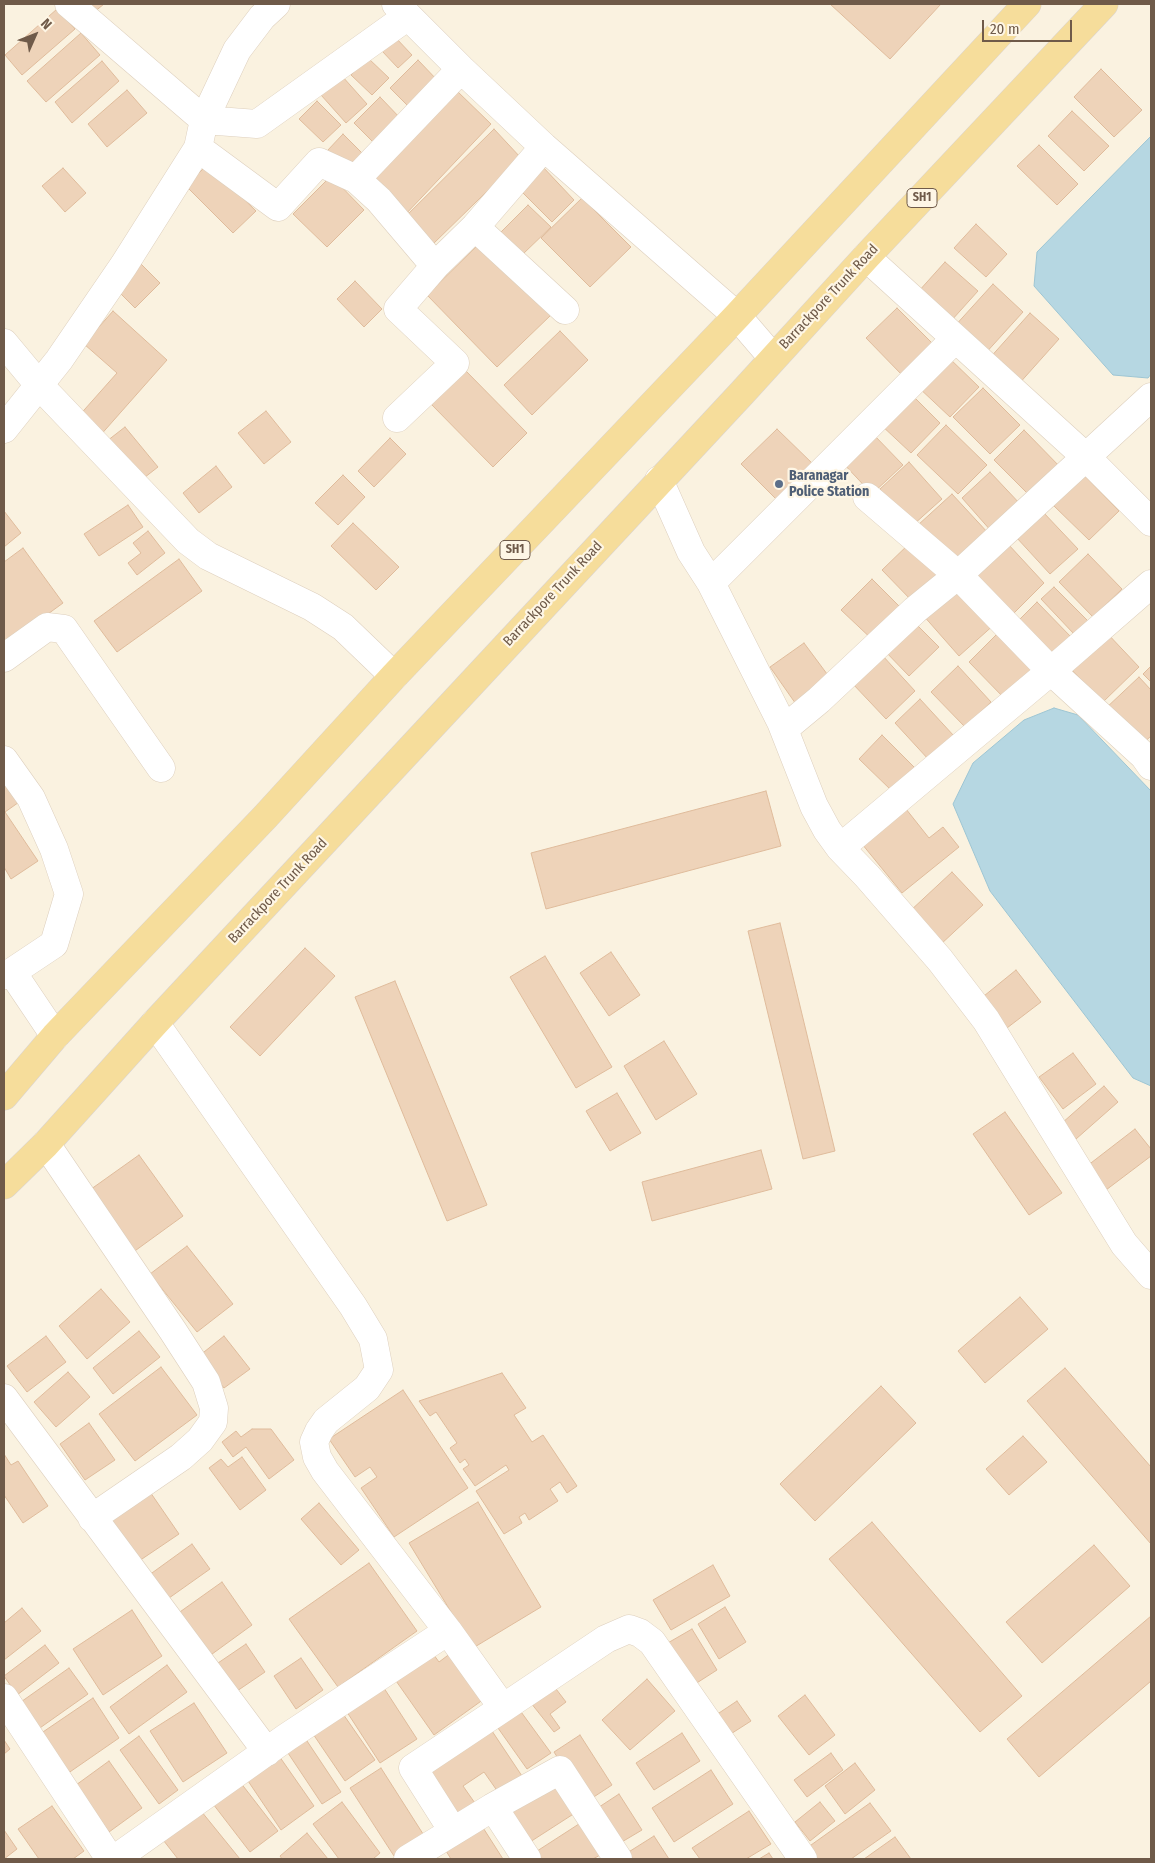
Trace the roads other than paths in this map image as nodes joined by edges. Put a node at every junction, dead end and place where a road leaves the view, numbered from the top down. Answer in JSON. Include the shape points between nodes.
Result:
{"nodes":[{"id":1,"x":69,"y":4,"type":"edge"},
{"id":2,"x":276,"y":4,"type":"edge"},
{"id":3,"x":1027,"y":4,"type":"edge"},
{"id":4,"x":1104,"y":4,"type":"edge"},
{"id":5,"x":402,"y":10,"type":"edge"},
{"id":6,"x":461,"y":69,"type":"junction"},
{"id":7,"x":204,"y":120,"type":"junction"},
{"id":8,"x":544,"y":147,"type":"junction"},
{"id":9,"x":198,"y":148,"type":"junction"},
{"id":10,"x":356,"y":178,"type":"junction"},
{"id":11,"x":474,"y":227,"type":"junction"},
{"id":12,"x":866,"y":257,"type":"junction"},
{"id":13,"x":435,"y":266,"type":"junction"},
{"id":14,"x":565,"y":310,"type":"dead end"},
{"id":15,"x":737,"y":316,"type":"junction"},
{"id":16,"x":955,"y":339,"type":"junction"},
{"id":17,"x":4,"y":343,"type":"edge"},
{"id":18,"x":773,"y":358,"type":"junction"},
{"id":19,"x":40,"y":385,"type":"junction"},
{"id":20,"x":1151,"y":398,"type":"edge"},
{"id":21,"x":397,"y":418,"type":"dead end"},
{"id":22,"x":4,"y":429,"type":"edge"},
{"id":23,"x":1087,"y":458,"type":"junction"},
{"id":24,"x":659,"y":480,"type":"junction"},
{"id":25,"x":867,"y":497,"type":"dead end"},
{"id":26,"x":1151,"y":522,"type":"edge"},
{"id":27,"x":958,"y":575,"type":"junction"},
{"id":28,"x":711,"y":584,"type":"junction"},
{"id":29,"x":1151,"y":584,"type":"edge"},
{"id":30,"x":4,"y":658,"type":"edge"},
{"id":31,"x":1051,"y":671,"type":"junction"},
{"id":32,"x":394,"y":676,"type":"junction"},
{"id":33,"x":784,"y":728,"type":"junction"},
{"id":34,"x":1149,"y":757,"type":"edge"},
{"id":35,"x":4,"y":760,"type":"edge"},
{"id":36,"x":161,"y":768,"type":"dead end"},
{"id":37,"x":840,"y":848,"type":"junction"},
{"id":38,"x":8,"y":974,"type":"edge"},
{"id":39,"x":155,"y":1023,"type":"junction"},
{"id":40,"x":56,"y":1036,"type":"junction"},
{"id":41,"x":4,"y":1096,"type":"edge"},
{"id":42,"x":46,"y":1144,"type":"junction"},
{"id":43,"x":4,"y":1185,"type":"edge"},
{"id":44,"x":1151,"y":1275,"type":"edge"},
{"id":45,"x":4,"y":1398,"type":"edge"},
{"id":46,"x":92,"y":1518,"type":"junction"},
{"id":47,"x":448,"y":1631,"type":"junction"},
{"id":48,"x":4,"y":1698,"type":"edge"},
{"id":49,"x":503,"y":1708,"type":"junction"},
{"id":50,"x":267,"y":1752,"type":"junction"},
{"id":51,"x":493,"y":1807,"type":"junction"},
{"id":52,"x":453,"y":1831,"type":"junction"},
{"id":53,"x":110,"y":1859,"type":"edge"},
{"id":54,"x":115,"y":1859,"type":"edge"},
{"id":55,"x":408,"y":1859,"type":"edge"},
{"id":56,"x":527,"y":1859,"type":"edge"},
{"id":57,"x":618,"y":1859,"type":"edge"},
{"id":58,"x":802,"y":1859,"type":"edge"}],
"edges":[{"from":1,"to":7,"type":"street"},
{"from":2,"to":7,"type":"street","via":[[237,50]]},
{"from":3,"to":15,"type":"main road","number":"SH1"},
{"from":4,"to":12,"type":"main road","name":"Barrackpore Trunk Road","number":"SH1"},
{"from":5,"to":6,"type":"street"},
{"from":5,"to":7,"type":"street","via":[[257,124]]},
{"from":6,"to":8,"type":"street"},
{"from":6,"to":10,"type":"street"},
{"from":7,"to":9,"type":"street"},
{"from":8,"to":11,"type":"street"},
{"from":8,"to":15,"type":"street"},
{"from":9,"to":10,"type":"street","via":[[278,207],[319,162]]},
{"from":9,"to":19,"type":"street","via":[[124,265]]},
{"from":10,"to":13,"type":"street"},
{"from":11,"to":13,"type":"street"},
{"from":11,"to":14,"type":"street"},
{"from":12,"to":16,"type":"street"},
{"from":12,"to":18,"type":"main road","name":"Barrackpore Trunk Road","number":"SH1"},
{"from":13,"to":21,"type":"street","via":[[398,309],[454,363]]},
{"from":15,"to":18,"type":"street"},
{"from":15,"to":32,"type":"main road","number":"SH1"},
{"from":16,"to":23,"type":"street"},
{"from":16,"to":28,"type":"street"},
{"from":17,"to":19,"type":"street"},
{"from":18,"to":24,"type":"main road","name":"Barrackpore Trunk Road","number":"SH1"},
{"from":19,"to":22,"type":"street"},
{"from":19,"to":32,"type":"street","via":[[188,541],[208,556],[312,607],[343,627]]},
{"from":20,"to":23,"type":"street"},
{"from":23,"to":26,"type":"street"},
{"from":23,"to":27,"type":"street"},
{"from":24,"to":28,"type":"street","via":[[691,552]]},
{"from":24,"to":39,"type":"main road","name":"Barrackpore Trunk Road","number":"SH1"},
{"from":25,"to":27,"type":"street"},
{"from":27,"to":31,"type":"street"},
{"from":27,"to":33,"type":"street"},
{"from":28,"to":33,"type":"street"},
{"from":29,"to":31,"type":"street"},
{"from":30,"to":36,"type":"street","via":[[47,628],[64,629]]},
{"from":31,"to":34,"type":"street"},
{"from":31,"to":37,"type":"street"},
{"from":32,"to":40,"type":"main road","number":"SH1"},
{"from":33,"to":37,"type":"street","via":[[814,806]]},
{"from":35,"to":38,"type":"street","via":[[32,798],[69,894],[54,944]]},
{"from":37,"to":44,"type":"street","via":[[940,960],[986,1020],[1124,1244]]},
{"from":38,"to":40,"type":"street"},
{"from":39,"to":42,"type":"main road","name":"Barrackpore Trunk Road","number":"SH1"},
{"from":39,"to":47,"type":"street","via":[[373,1339],[379,1370],[367,1388],[326,1421],[314,1442],[317,1457]]},
{"from":40,"to":41,"type":"main road","number":"SH1"},
{"from":42,"to":43,"type":"main road","name":"Barrackpore Trunk Road","number":"SH1"},
{"from":42,"to":46,"type":"street","via":[[202,1375],[214,1408],[213,1422],[182,1457]]},
{"from":45,"to":46,"type":"street"},
{"from":46,"to":50,"type":"street"},
{"from":47,"to":49,"type":"street"},
{"from":47,"to":50,"type":"street"},
{"from":48,"to":53,"type":"street"},
{"from":49,"to":52,"type":"street","via":[[413,1768]]},
{"from":49,"to":58,"type":"street","via":[[606,1639],[629,1629],[640,1633],[652,1642]]},
{"from":50,"to":54,"type":"street"},
{"from":51,"to":52,"type":"street"},
{"from":51,"to":56,"type":"street"},
{"from":51,"to":57,"type":"street","via":[[560,1770]]},
{"from":52,"to":55,"type":"street"}]}
